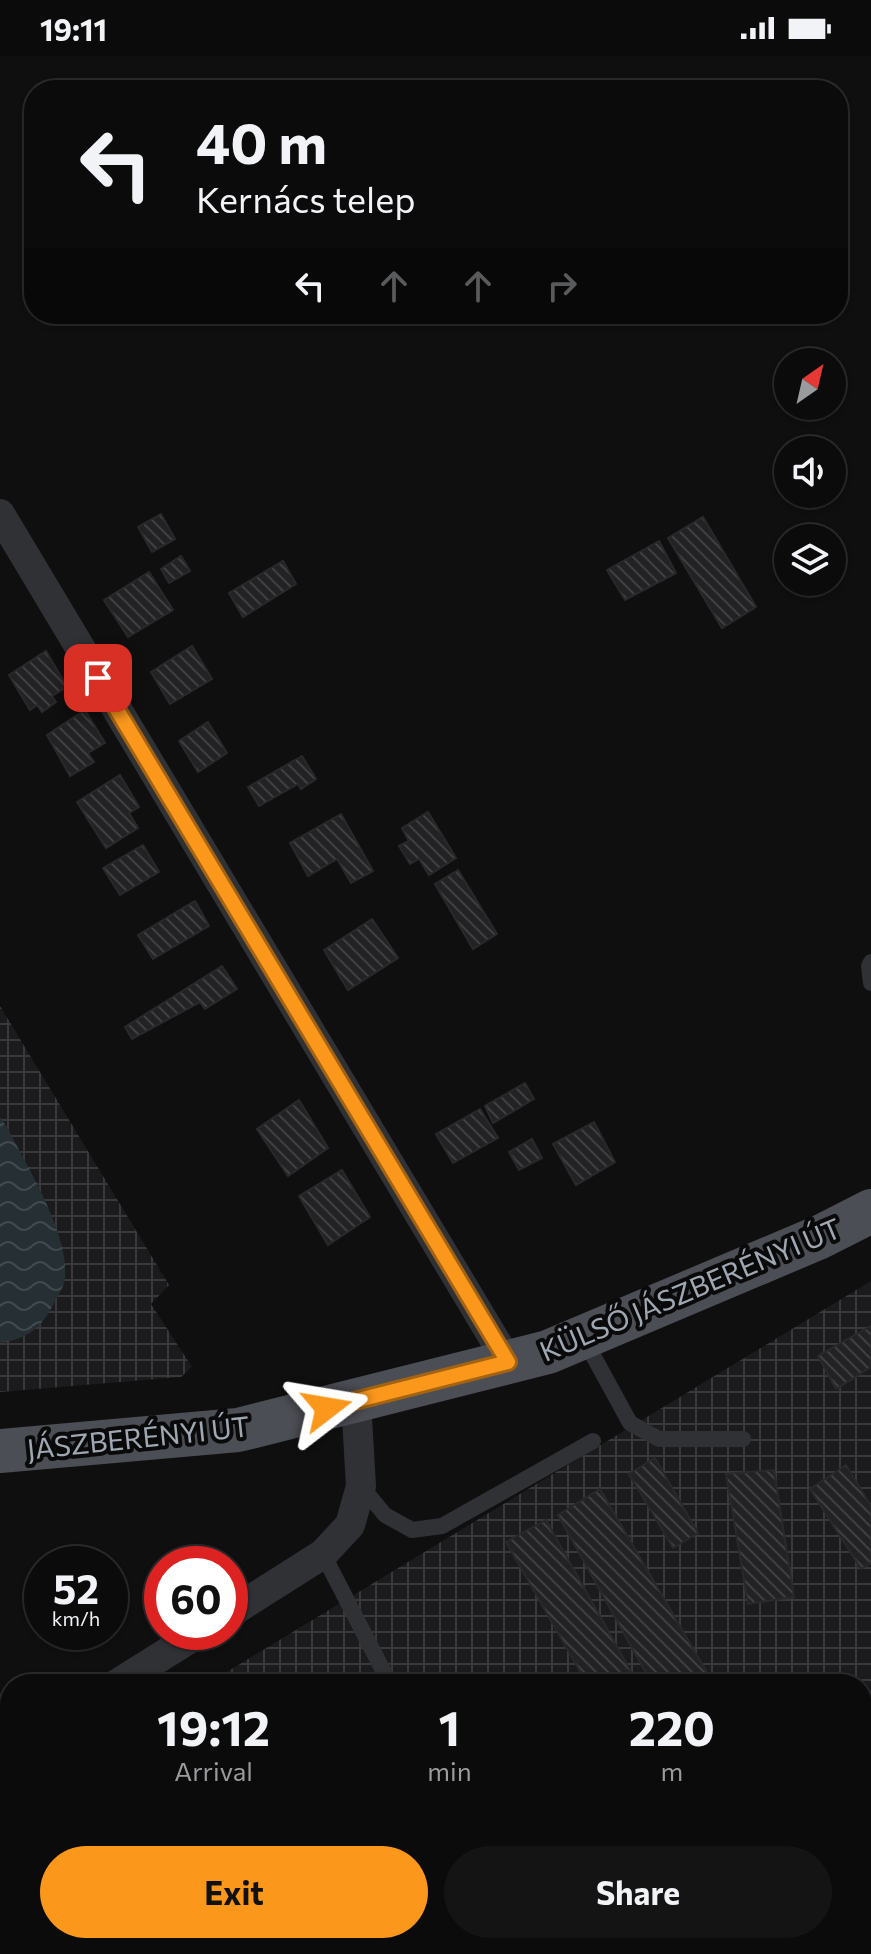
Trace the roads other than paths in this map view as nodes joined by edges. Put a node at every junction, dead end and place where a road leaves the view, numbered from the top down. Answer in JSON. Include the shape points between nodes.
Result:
{"nodes":[{"id":1,"x":0,"y":514,"type":"edge"},
{"id":2,"x":871,"y":962,"type":"edge"},
{"id":3,"x":871,"y":983,"type":"edge"},
{"id":4,"x":871,"y":1211,"type":"edge"},
{"id":5,"x":583,"y":1337,"type":"junction"},
{"id":6,"x":508,"y":1362,"type":"junction"},
{"id":7,"x":356,"y":1401,"type":"junction"},
{"id":8,"x":743,"y":1439,"type":"dead end"},
{"id":9,"x":593,"y":1441,"type":"dead end"},
{"id":10,"x":0,"y":1451,"type":"edge"},
{"id":11,"x":361,"y":1486,"type":"junction"},
{"id":12,"x":323,"y":1554,"type":"junction"},
{"id":13,"x":248,"y":1602,"type":"edge"},
{"id":14,"x":171,"y":1650,"type":"edge"},
{"id":15,"x":133,"y":1674,"type":"edge"},
{"id":16,"x":385,"y":1674,"type":"edge"}],
"edges":[{"from":1,"to":6,"type":"street"},
{"from":2,"to":3,"type":"lane"},
{"from":4,"to":5,"type":"main road","name":"KÜLSŐ JÁSZBERÉNYI ÚT"},
{"from":5,"to":6,"type":"main road","name":"KÜLSŐ JÁSZBERÉNYI ÚT"},
{"from":5,"to":8,"type":"lane","via":[[630,1423],[659,1439]]},
{"from":6,"to":7,"type":"main road","name":"JÁSZBERÉNYI ÚT"},
{"from":7,"to":10,"type":"main road","name":"JÁSZBERÉNYI ÚT","via":[[238,1430]]},
{"from":7,"to":11,"type":"street"},
{"from":9,"to":11,"type":"lane","via":[[442,1526],[412,1530],[385,1515]]},
{"from":11,"to":12,"type":"street","via":[[350,1525]]},
{"from":12,"to":13,"type":"street"},
{"from":12,"to":16,"type":"lane"},
{"from":14,"to":15,"type":"street"}]}
